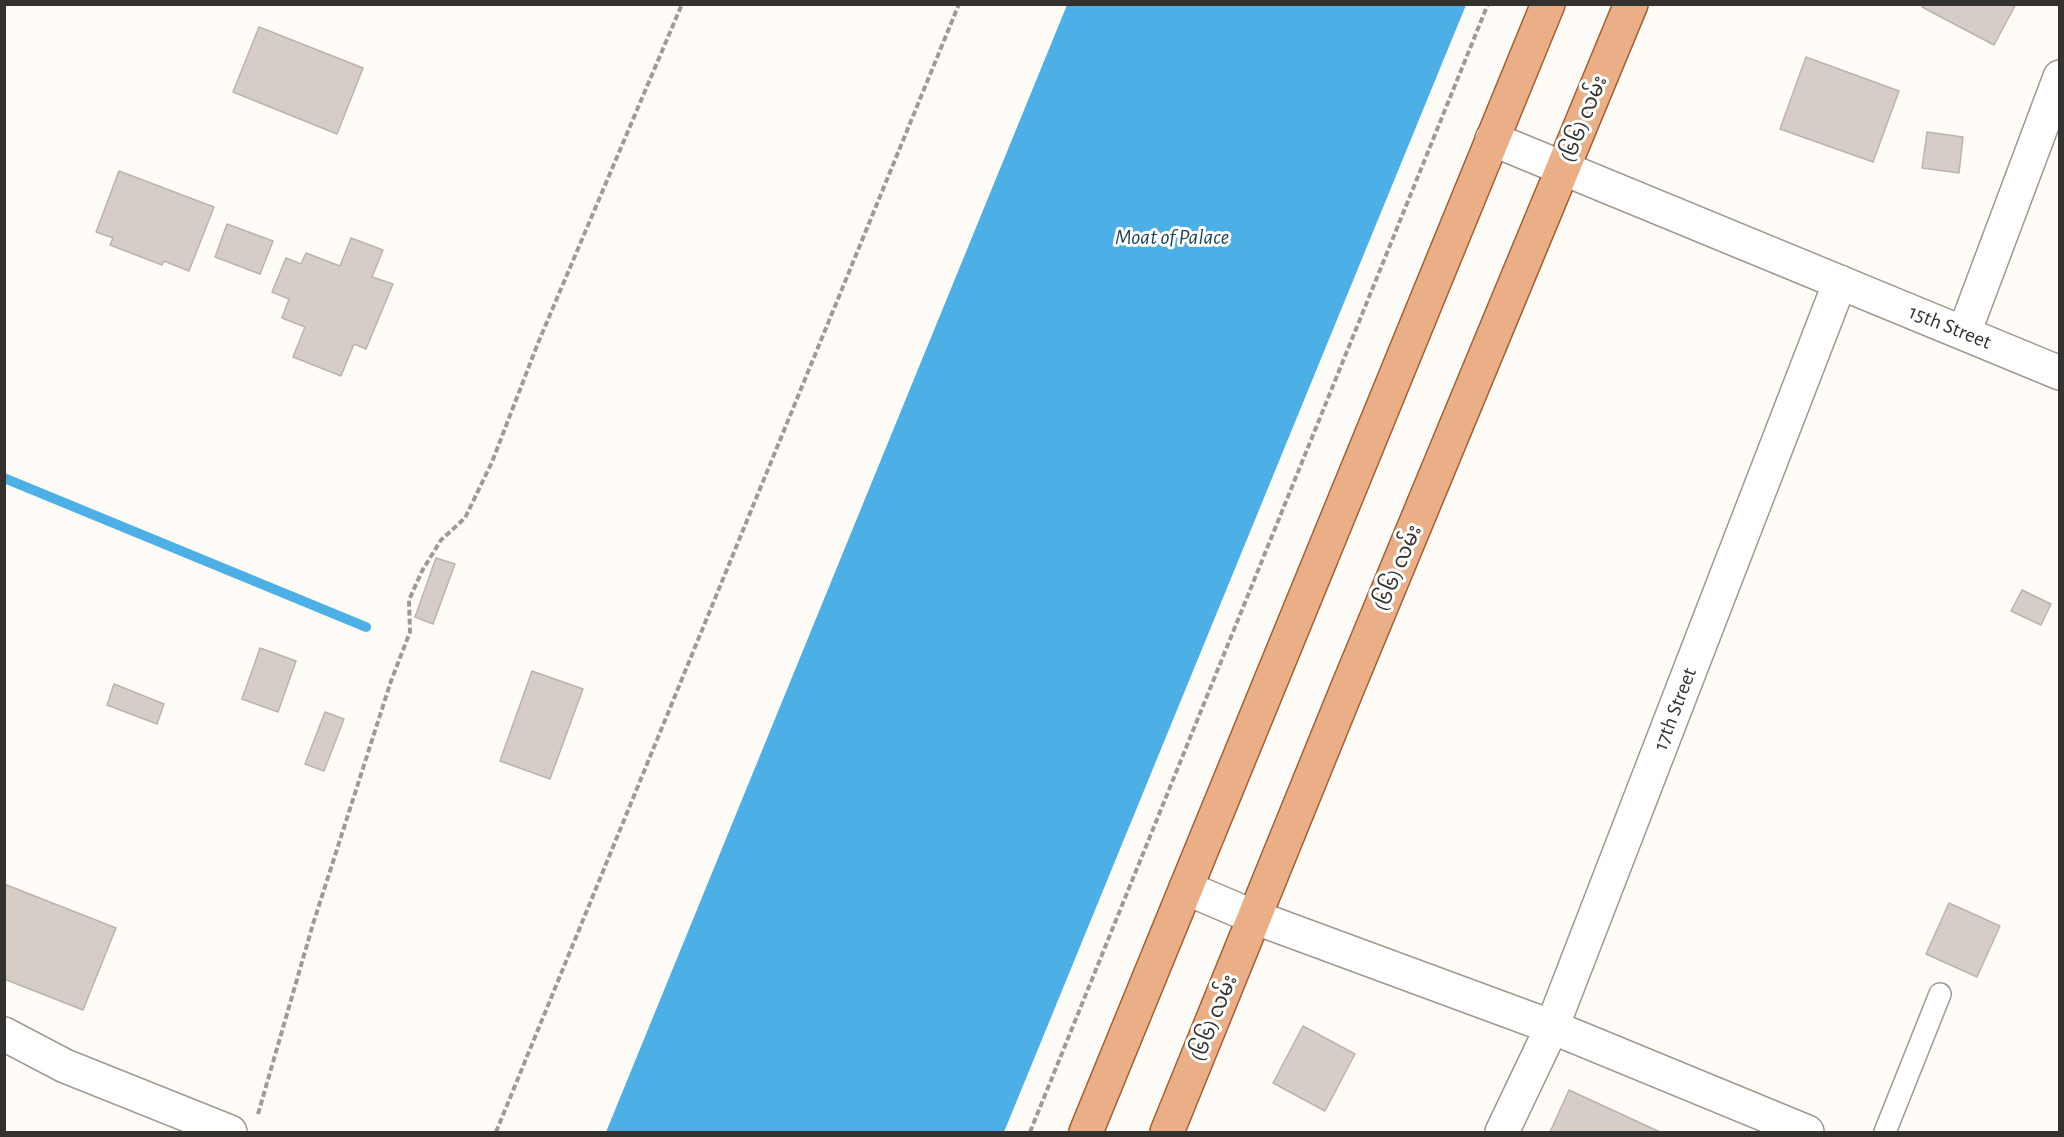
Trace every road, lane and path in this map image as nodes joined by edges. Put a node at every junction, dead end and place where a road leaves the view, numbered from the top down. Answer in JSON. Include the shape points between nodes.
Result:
{"nodes":[{"id":1,"x":682,"y":4,"type":"edge"},
{"id":2,"x":959,"y":4,"type":"edge"},
{"id":3,"x":1488,"y":4,"type":"edge"},
{"id":4,"x":1548,"y":4,"type":"edge"},
{"id":5,"x":1631,"y":4,"type":"edge"},
{"id":6,"x":2060,"y":77,"type":"edge"},
{"id":7,"x":1492,"y":139,"type":"junction"},
{"id":8,"x":1564,"y":169,"type":"junction"},
{"id":9,"x":1840,"y":282,"type":"junction"},
{"id":10,"x":1964,"y":333,"type":"junction"},
{"id":11,"x":2060,"y":373,"type":"edge"},
{"id":12,"x":1186,"y":888,"type":"junction"},
{"id":13,"x":1254,"y":916,"type":"junction"},
{"id":14,"x":1940,"y":994,"type":"dead end"},
{"id":15,"x":1552,"y":1027,"type":"junction"},
{"id":16,"x":4,"y":1034,"type":"edge"},
{"id":17,"x":243,"y":1127,"type":"edge"},
{"id":18,"x":496,"y":1132,"type":"edge"},
{"id":19,"x":1030,"y":1132,"type":"edge"},
{"id":20,"x":1086,"y":1132,"type":"edge"},
{"id":21,"x":1167,"y":1132,"type":"edge"},
{"id":22,"x":1502,"y":1132,"type":"edge"},
{"id":23,"x":1807,"y":1132,"type":"edge"},
{"id":24,"x":1885,"y":1132,"type":"edge"}],
"edges":[{"from":1,"to":17,"type":"path","via":[[538,343],[492,462],[465,518],[441,540],[409,600],[410,632]]},
{"from":2,"to":18,"type":"path"},
{"from":3,"to":19,"type":"path"},
{"from":4,"to":7,"type":"main road"},
{"from":5,"to":8,"type":"main road","name":"(၆၆) လမ်း"},
{"from":6,"to":10,"type":"street"},
{"from":7,"to":8,"type":"street","name":"15th Street"},
{"from":7,"to":12,"type":"main road"},
{"from":8,"to":9,"type":"street","name":"15th Street"},
{"from":8,"to":13,"type":"main road","name":"(၆၆) လမ်း"},
{"from":9,"to":10,"type":"street","name":"15th Street"},
{"from":9,"to":15,"type":"street","name":"17th Street"},
{"from":10,"to":11,"type":"street","name":"15th Street"},
{"from":12,"to":13,"type":"street"},
{"from":12,"to":20,"type":"main road"},
{"from":13,"to":15,"type":"street"},
{"from":13,"to":21,"type":"main road","name":"(၆၆) လမ်း"},
{"from":14,"to":24,"type":"lane"},
{"from":15,"to":22,"type":"street","name":"17th Street"},
{"from":15,"to":23,"type":"street"},
{"from":16,"to":17,"type":"street","via":[[65,1066]]}]}
